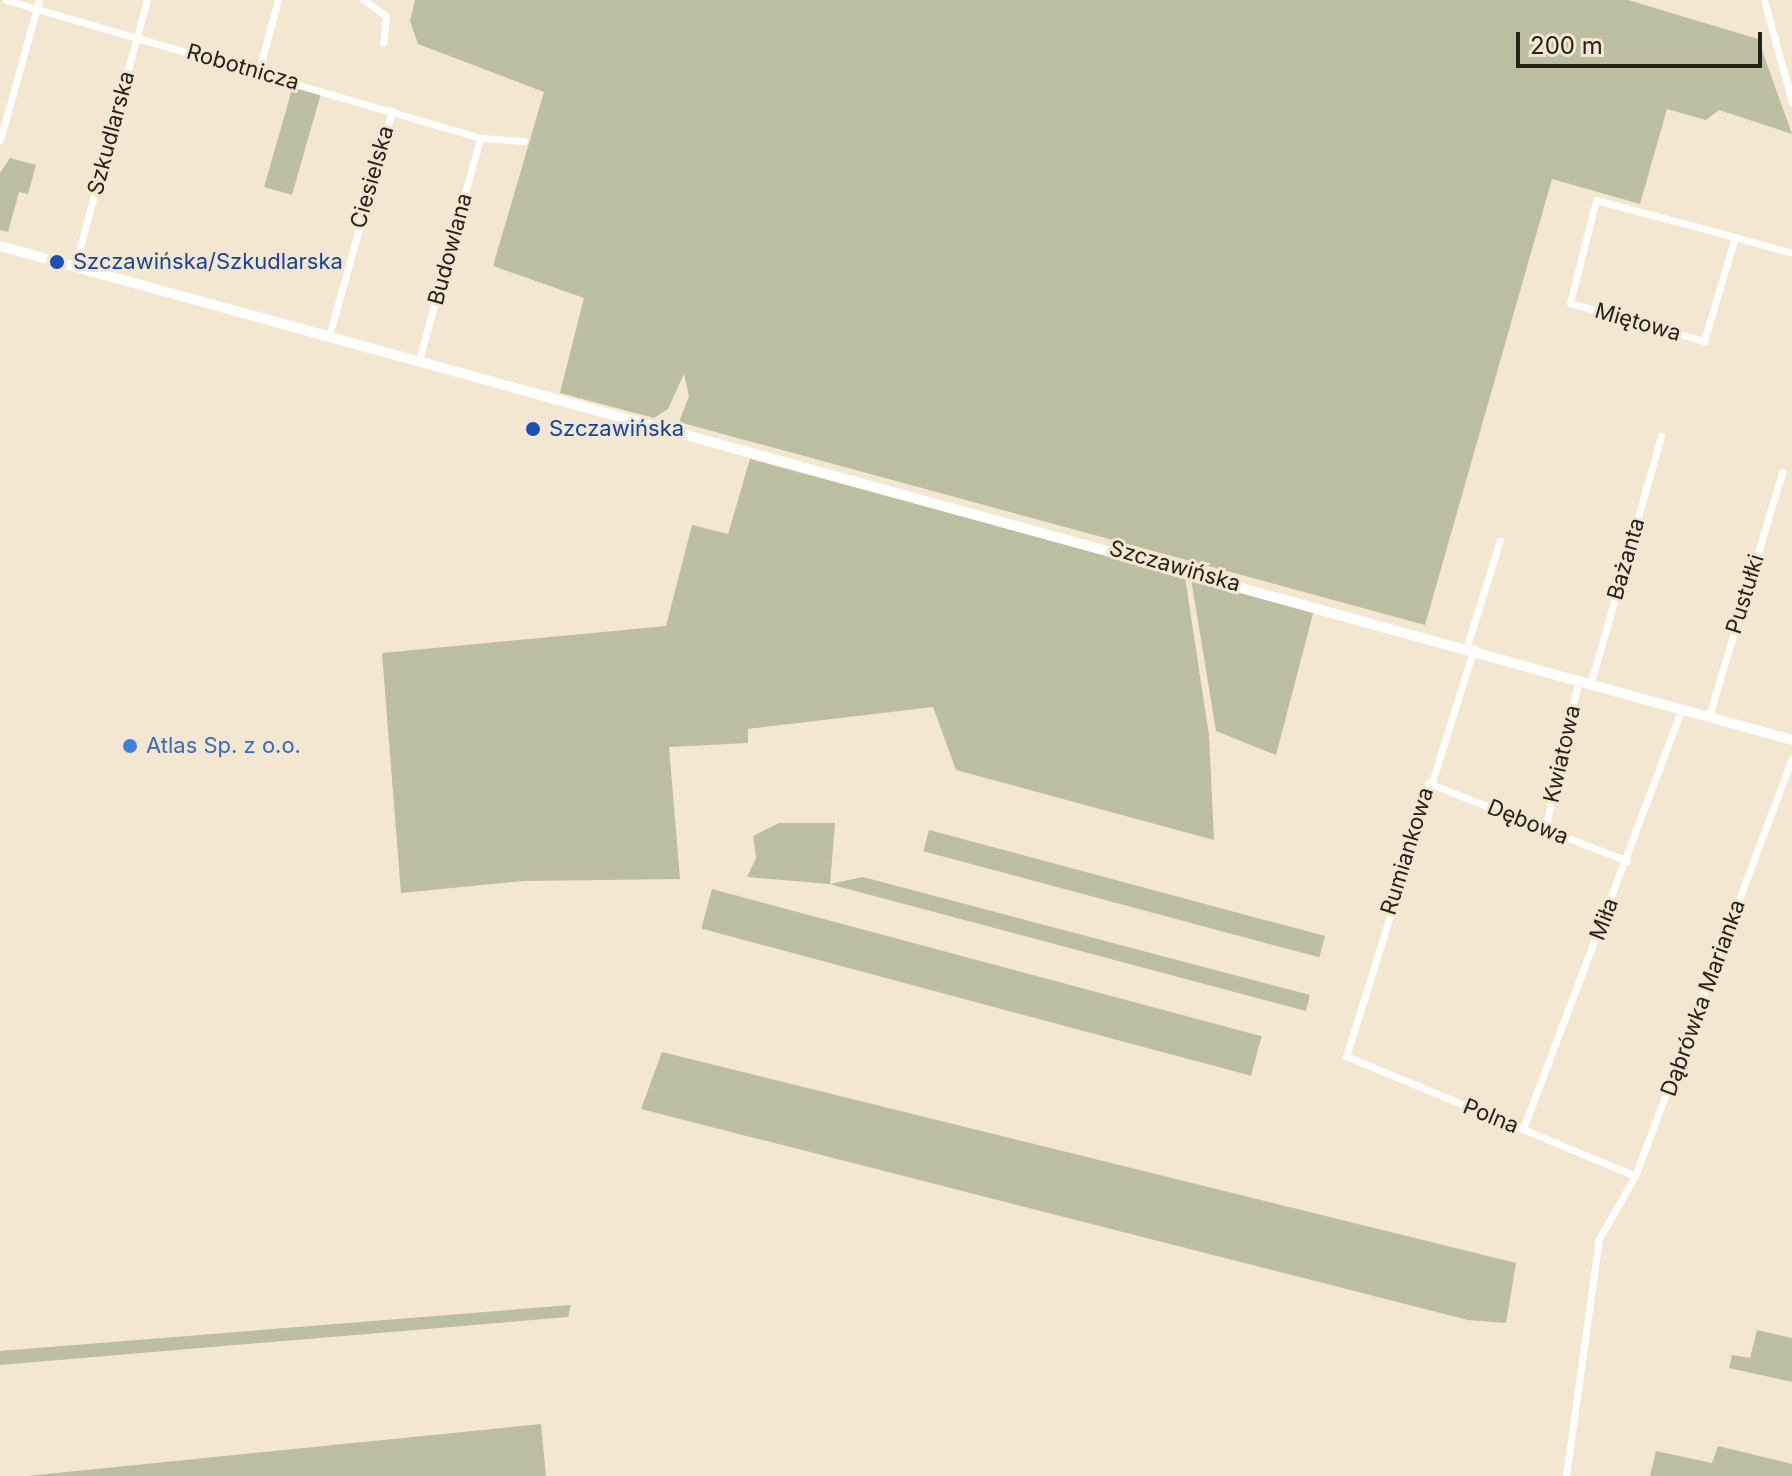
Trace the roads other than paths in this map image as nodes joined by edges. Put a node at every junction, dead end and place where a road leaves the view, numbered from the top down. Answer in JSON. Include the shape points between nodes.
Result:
{"nodes":[{"id":1,"x":6,"y":0,"type":"edge"},
{"id":2,"x":147,"y":0,"type":"edge"},
{"id":3,"x":278,"y":0,"type":"edge"},
{"id":4,"x":364,"y":0,"type":"edge"},
{"id":5,"x":1764,"y":0,"type":"edge"},
{"id":6,"x":38,"y":3,"type":"edge"},
{"id":7,"x":138,"y":37,"type":"junction"},
{"id":8,"x":383,"y":43,"type":"dead end"},
{"id":9,"x":259,"y":70,"type":"junction"},
{"id":10,"x":1792,"y":102,"type":"edge"},
{"id":11,"x":392,"y":111,"type":"junction"},
{"id":12,"x":480,"y":138,"type":"junction"},
{"id":13,"x":0,"y":140,"type":"edge"},
{"id":14,"x":524,"y":141,"type":"dead end"},
{"id":15,"x":1735,"y":237,"type":"junction"},
{"id":16,"x":0,"y":246,"type":"edge"},
{"id":17,"x":1792,"y":253,"type":"edge"},
{"id":18,"x":75,"y":266,"type":"junction"},
{"id":19,"x":329,"y":336,"type":"junction"},
{"id":20,"x":419,"y":360,"type":"junction"},
{"id":21,"x":1661,"y":436,"type":"dead end"},
{"id":22,"x":1782,"y":472,"type":"dead end"},
{"id":23,"x":1500,"y":540,"type":"dead end"},
{"id":24,"x":1471,"y":647,"type":"junction"},
{"id":25,"x":1585,"y":680,"type":"junction"},
{"id":26,"x":1682,"y":708,"type":"junction"},
{"id":27,"x":1709,"y":716,"type":"junction"},
{"id":28,"x":1792,"y":740,"type":"edge"},
{"id":29,"x":1792,"y":759,"type":"edge"},
{"id":30,"x":1428,"y":783,"type":"junction"},
{"id":31,"x":1545,"y":829,"type":"junction"},
{"id":32,"x":1627,"y":861,"type":"junction"},
{"id":33,"x":1346,"y":1056,"type":"joint"},
{"id":34,"x":1523,"y":1129,"type":"junction"},
{"id":35,"x":1635,"y":1176,"type":"junction"},
{"id":36,"x":1566,"y":1476,"type":"edge"}],
"edges":[{"from":1,"to":6,"type":"street","name":"Robotnicza"},
{"from":2,"to":7,"type":"street","name":"Szkudlarska"},
{"from":3,"to":9,"type":"street"},
{"from":4,"to":8,"type":"street","via":[[386,16]]},
{"from":5,"to":10,"type":"street"},
{"from":6,"to":7,"type":"street","name":"Robotnicza"},
{"from":6,"to":13,"type":"street"},
{"from":7,"to":9,"type":"street","name":"Robotnicza"},
{"from":7,"to":18,"type":"street","name":"Szkudlarska"},
{"from":9,"to":11,"type":"street","name":"Robotnicza"},
{"from":11,"to":12,"type":"street","name":"Robotnicza"},
{"from":11,"to":19,"type":"street","name":"Ciesielska"},
{"from":12,"to":14,"type":"street","name":"Robotnicza"},
{"from":12,"to":20,"type":"street","name":"Budowlana"},
{"from":15,"to":15,"type":"street","name":"Miętowa","via":[[1596,200],[1570,303],[1704,341]]},
{"from":15,"to":17,"type":"street","name":"Miętowa"},
{"from":16,"to":18,"type":"street","name":"Szczawińska"},
{"from":18,"to":19,"type":"street","name":"Szczawińska"},
{"from":19,"to":20,"type":"street","name":"Szczawińska"},
{"from":20,"to":24,"type":"street","name":"Szczawińska"},
{"from":21,"to":25,"type":"street","name":"Bażanta"},
{"from":22,"to":27,"type":"street","name":"Pustułki"},
{"from":23,"to":24,"type":"street","name":"Rumiankowa"},
{"from":24,"to":25,"type":"street","name":"Szczawińska"},
{"from":24,"to":30,"type":"street","name":"Rumiankowa"},
{"from":25,"to":26,"type":"street","name":"Szczawińska"},
{"from":25,"to":31,"type":"street","name":"Kwiatowa"},
{"from":26,"to":27,"type":"street","name":"Szczawińska"},
{"from":26,"to":32,"type":"street","name":"Miła"},
{"from":27,"to":28,"type":"street","name":"Szczawińska"},
{"from":29,"to":35,"type":"street","name":"Dąbrówka Marianka"},
{"from":30,"to":31,"type":"street","name":"Dębowa"},
{"from":30,"to":33,"type":"street","name":"Rumiankowa"},
{"from":31,"to":32,"type":"street","name":"Dębowa"},
{"from":32,"to":34,"type":"street","name":"Miła"},
{"from":33,"to":34,"type":"street","name":"Polna"},
{"from":34,"to":35,"type":"street","name":"Polna"},
{"from":35,"to":36,"type":"street","name":"Dąbrówka Marianka","via":[[1602,1231]]}]}
